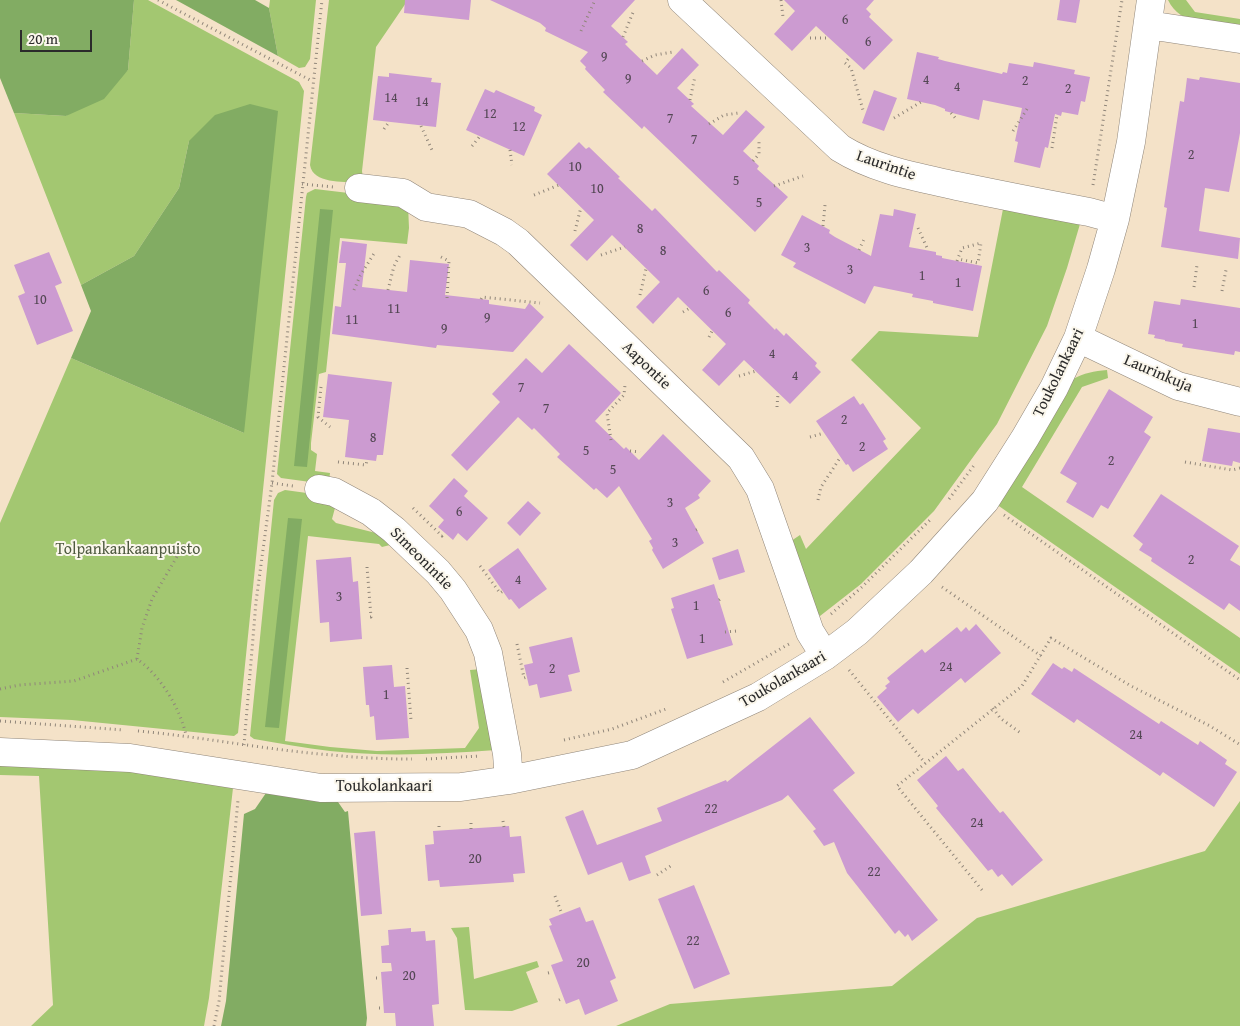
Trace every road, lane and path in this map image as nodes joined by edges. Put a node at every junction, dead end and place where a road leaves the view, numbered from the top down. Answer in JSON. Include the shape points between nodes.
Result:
{"nodes":[{"id":1,"x":158,"y":0,"type":"edge"},
{"id":2,"x":322,"y":0,"type":"edge"},
{"id":3,"x":595,"y":0,"type":"edge"},
{"id":4,"x":682,"y":0,"type":"edge"},
{"id":5,"x":781,"y":0,"type":"edge"},
{"id":6,"x":1122,"y":0,"type":"edge"},
{"id":7,"x":634,"y":10,"type":"dead end"},
{"id":8,"x":1149,"y":12,"type":"edge"},
{"id":9,"x":784,"y":17,"type":"dead end"},
{"id":10,"x":580,"y":31,"type":"dead end"},
{"id":11,"x":623,"y":37,"type":"dead end"},
{"id":12,"x":810,"y":38,"type":"dead end"},
{"id":13,"x":830,"y":38,"type":"dead end"},
{"id":14,"x":1240,"y":39,"type":"edge"},
{"id":15,"x":673,"y":52,"type":"dead end"},
{"id":16,"x":848,"y":59,"type":"dead end"},
{"id":17,"x":642,"y":61,"type":"dead end"},
{"id":18,"x":695,"y":76,"type":"dead end"},
{"id":19,"x":312,"y":81,"type":"junction"},
{"id":20,"x":690,"y":100,"type":"dead end"},
{"id":21,"x":921,"y":102,"type":"dead end"},
{"id":22,"x":1027,"y":109,"type":"dead end"},
{"id":23,"x":862,"y":110,"type":"dead end"},
{"id":24,"x":739,"y":113,"type":"dead end"},
{"id":25,"x":951,"y":113,"type":"dead end"},
{"id":26,"x":1057,"y":115,"type":"dead end"},
{"id":27,"x":894,"y":118,"type":"dead end"},
{"id":28,"x":957,"y":120,"type":"dead end"},
{"id":29,"x":389,"y":122,"type":"dead end"},
{"id":30,"x":709,"y":124,"type":"dead end"},
{"id":31,"x":421,"y":126,"type":"dead end"},
{"id":32,"x":384,"y":129,"type":"dead end"},
{"id":33,"x":1013,"y":132,"type":"dead end"},
{"id":34,"x":480,"y":136,"type":"dead end"},
{"id":35,"x":759,"y":140,"type":"dead end"},
{"id":36,"x":472,"y":146,"type":"dead end"},
{"id":37,"x":1052,"y":148,"type":"dead end"},
{"id":38,"x":432,"y":150,"type":"dead end"},
{"id":39,"x":510,"y":150,"type":"dead end"},
{"id":40,"x":753,"y":161,"type":"dead end"},
{"id":41,"x":512,"y":165,"type":"dead end"},
{"id":42,"x":803,"y":176,"type":"dead end"},
{"id":43,"x":302,"y":184,"type":"junction"},
{"id":44,"x":559,"y":185,"type":"dead end"},
{"id":45,"x":774,"y":186,"type":"dead end"},
{"id":46,"x":359,"y":188,"type":"joint"},
{"id":47,"x":534,"y":195,"type":"dead end"},
{"id":48,"x":825,"y":205,"type":"dead end"},
{"id":49,"x":581,"y":207,"type":"dead end"},
{"id":50,"x":1102,"y":216,"type":"junction"},
{"id":51,"x":823,"y":226,"type":"dead end"},
{"id":52,"x":918,"y":228,"type":"dead end"},
{"id":53,"x":575,"y":231,"type":"dead end"},
{"id":54,"x":865,"y":238,"type":"dead end"},
{"id":55,"x":625,"y":247,"type":"dead end"},
{"id":56,"x":859,"y":250,"type":"dead end"},
{"id":57,"x":928,"y":250,"type":"dead end"},
{"id":58,"x":375,"y":252,"type":"dead end"},
{"id":59,"x":400,"y":255,"type":"dead end"},
{"id":60,"x":601,"y":255,"type":"dead end"},
{"id":61,"x":440,"y":257,"type":"dead end"},
{"id":62,"x":957,"y":260,"type":"joint"},
{"id":63,"x":1197,"y":265,"type":"dead end"},
{"id":64,"x":646,"y":269,"type":"dead end"},
{"id":65,"x":1226,"y":270,"type":"dead end"},
{"id":66,"x":1194,"y":287,"type":"dead end"},
{"id":67,"x":354,"y":290,"type":"dead end"},
{"id":68,"x":388,"y":290,"type":"dead end"},
{"id":69,"x":1222,"y":291,"type":"dead end"},
{"id":70,"x":640,"y":295,"type":"dead end"},
{"id":71,"x":447,"y":299,"type":"dead end"},
{"id":72,"x":481,"y":299,"type":"dead end"},
{"id":73,"x":540,"y":304,"type":"dead end"},
{"id":74,"x":690,"y":308,"type":"dead end"},
{"id":75,"x":683,"y":312,"type":"dead end"},
{"id":76,"x":712,"y":331,"type":"dead end"},
{"id":77,"x":709,"y":337,"type":"dead end"},
{"id":78,"x":1078,"y":338,"type":"junction"},
{"id":79,"x":756,"y":371,"type":"dead end"},
{"id":80,"x":739,"y":376,"type":"dead end"},
{"id":81,"x":624,"y":385,"type":"dead end"},
{"id":82,"x":321,"y":387,"type":"dead end"},
{"id":83,"x":778,"y":393,"type":"dead end"},
{"id":84,"x":1240,"y":402,"type":"edge"},
{"id":85,"x":777,"y":407,"type":"dead end"},
{"id":86,"x":330,"y":426,"type":"dead end"},
{"id":87,"x":824,"y":433,"type":"dead end"},
{"id":88,"x":810,"y":437,"type":"dead end"},
{"id":89,"x":611,"y":440,"type":"dead end"},
{"id":90,"x":630,"y":451,"type":"dead end"},
{"id":91,"x":640,"y":452,"type":"dead end"},
{"id":92,"x":840,"y":458,"type":"dead end"},
{"id":93,"x":367,"y":460,"type":"dead end"},
{"id":94,"x":977,"y":461,"type":"dead end"},
{"id":95,"x":338,"y":462,"type":"dead end"},
{"id":96,"x":1185,"y":462,"type":"dead end"},
{"id":97,"x":1240,"y":468,"type":"edge"},
{"id":98,"x":319,"y":490,"type":"dead end"},
{"id":99,"x":818,"y":500,"type":"dead end"},
{"id":100,"x":985,"y":502,"type":"junction"},
{"id":101,"x":413,"y":508,"type":"dead end"},
{"id":102,"x":445,"y":533,"type":"dead end"},
{"id":103,"x":185,"y":543,"type":"dead end"},
{"id":104,"x":480,"y":566,"type":"dead end"},
{"id":105,"x":367,"y":567,"type":"dead end"},
{"id":106,"x":921,"y":572,"type":"junction"},
{"id":107,"x":503,"y":591,"type":"dead end"},
{"id":108,"x":368,"y":617,"type":"dead end"},
{"id":109,"x":725,"y":632,"type":"dead end"},
{"id":110,"x":737,"y":632,"type":"dead end"},
{"id":111,"x":517,"y":644,"type":"dead end"},
{"id":112,"x":829,"y":653,"type":"junction"},
{"id":113,"x":1042,"y":656,"type":"junction"},
{"id":114,"x":137,"y":659,"type":"junction"},
{"id":115,"x":408,"y":668,"type":"dead end"},
{"id":116,"x":527,"y":677,"type":"dead end"},
{"id":117,"x":1240,"y":680,"type":"edge"},
{"id":118,"x":0,"y":689,"type":"edge"},
{"id":119,"x":993,"y":708,"type":"junction"},
{"id":120,"x":410,"y":720,"type":"dead end"},
{"id":121,"x":1022,"y":734,"type":"dead end"},
{"id":122,"x":186,"y":735,"type":"dead end"},
{"id":123,"x":1239,"y":744,"type":"edge"},
{"id":124,"x":0,"y":752,"type":"edge"},
{"id":125,"x":924,"y":763,"type":"junction"},
{"id":126,"x":240,"y":774,"type":"junction"},
{"id":127,"x":509,"y":780,"type":"junction"},
{"id":128,"x":503,"y":821,"type":"dead end"},
{"id":129,"x":471,"y":823,"type":"dead end"},
{"id":130,"x":504,"y":827,"type":"dead end"},
{"id":131,"x":471,"y":829,"type":"dead end"},
{"id":132,"x":672,"y":865,"type":"dead end"},
{"id":133,"x":658,"y":875,"type":"dead end"},
{"id":134,"x":982,"y":890,"type":"dead end"},
{"id":135,"x":555,"y":896,"type":"dead end"},
{"id":136,"x":562,"y":914,"type":"dead end"},
{"id":137,"x":376,"y":978,"type":"dead end"},
{"id":138,"x":381,"y":978,"type":"dead end"},
{"id":139,"x":563,"y":998,"type":"dead end"},
{"id":140,"x":559,"y":1000,"type":"dead end"},
{"id":141,"x":379,"y":1008,"type":"dead end"},
{"id":142,"x":383,"y":1008,"type":"dead end"},
{"id":143,"x":214,"y":1026,"type":"edge"}],
"edges":[{"from":1,"to":19,"type":"path"},
{"from":2,"to":19,"type":"path"},
{"from":3,"to":10,"type":"path"},
{"from":4,"to":50,"type":"street","name":"Laurintie","via":[[850,154],[870,164],[919,178]]},
{"from":5,"to":9,"type":"path"},
{"from":6,"to":50,"type":"path"},
{"from":7,"to":11,"type":"path"},
{"from":8,"to":14,"type":"street"},
{"from":8,"to":50,"type":"street","name":"Toukolankaari","via":[[1131,142]]},
{"from":12,"to":13,"type":"path"},
{"from":15,"to":17,"type":"path"},
{"from":16,"to":23,"type":"path","via":[[845,63],[851,68]]},
{"from":18,"to":20,"type":"path"},
{"from":19,"to":43,"type":"path"},
{"from":21,"to":27,"type":"path"},
{"from":22,"to":33,"type":"path"},
{"from":24,"to":30,"type":"path","via":[[724,115]]},
{"from":25,"to":28,"type":"path"},
{"from":26,"to":37,"type":"path"},
{"from":29,"to":32,"type":"path"},
{"from":31,"to":38,"type":"path"},
{"from":34,"to":36,"type":"path"},
{"from":35,"to":40,"type":"path","via":[[759,154]]},
{"from":39,"to":41,"type":"path"},
{"from":42,"to":45,"type":"path"},
{"from":43,"to":46,"type":"path"},
{"from":43,"to":126,"type":"path"},
{"from":44,"to":47,"type":"path"},
{"from":46,"to":112,"type":"street","name":"Aapontie","via":[[403,194],[426,207],[469,214],[504,232],[742,458],[760,489],[810,632]]},
{"from":48,"to":51,"type":"path"},
{"from":49,"to":53,"type":"path"},
{"from":50,"to":78,"type":"street","name":"Toukolankaari","via":[[1101,269]]},
{"from":52,"to":57,"type":"path"},
{"from":54,"to":56,"type":"path"},
{"from":55,"to":60,"type":"path"},
{"from":58,"to":67,"type":"path"},
{"from":59,"to":68,"type":"path"},
{"from":61,"to":71,"type":"path","via":[[450,261]]},
{"from":62,"to":62,"type":"path","via":[[962,248],[981,243],[978,263]]},
{"from":63,"to":66,"type":"path"},
{"from":64,"to":70,"type":"path"},
{"from":65,"to":69,"type":"path"},
{"from":72,"to":73,"type":"path"},
{"from":74,"to":75,"type":"path"},
{"from":76,"to":77,"type":"path"},
{"from":78,"to":84,"type":"street","name":"Laurinkuja","via":[[1178,386]]},
{"from":78,"to":100,"type":"street","name":"Toukolankaari","via":[[1054,388]]},
{"from":79,"to":80,"type":"path"},
{"from":81,"to":89,"type":"path","via":[[624,395],[607,413]]},
{"from":82,"to":86,"type":"path","via":[[318,417]]},
{"from":83,"to":85,"type":"path"},
{"from":87,"to":88,"type":"path"},
{"from":90,"to":91,"type":"path"},
{"from":92,"to":99,"type":"path","via":[[821,488]]},
{"from":93,"to":95,"type":"path","via":[[366,465]]},
{"from":94,"to":100,"type":"path","via":[[962,483]]},
{"from":96,"to":97,"type":"path","via":[[1232,470]]},
{"from":98,"to":127,"type":"street","name":"Simeonintie","via":[[334,492],[371,512],[394,530],[454,590],[479,630],[488,653]]},
{"from":100,"to":106,"type":"street","name":"Toukolankaari"},
{"from":100,"to":117,"type":"path"},
{"from":101,"to":102,"type":"path","via":[[442,536]]},
{"from":103,"to":114,"type":"path","via":[[152,599]]},
{"from":104,"to":107,"type":"path","via":[[500,593]]},
{"from":105,"to":108,"type":"path","via":[[371,617]]},
{"from":106,"to":112,"type":"street","name":"Toukolankaari","via":[[857,632]]},
{"from":106,"to":113,"type":"path"},
{"from":109,"to":110,"type":"path"},
{"from":111,"to":116,"type":"path","via":[[524,678]]},
{"from":112,"to":125,"type":"path"},
{"from":112,"to":127,"type":"street","name":"Toukolankaari","via":[[758,697],[632,755]]},
{"from":113,"to":119,"type":"path","via":[[1022,686]]},
{"from":113,"to":123,"type":"path","via":[[1051,638],[1131,686]]},
{"from":114,"to":118,"type":"path","via":[[74,682]]},
{"from":114,"to":122,"type":"path","via":[[148,666],[172,699]]},
{"from":115,"to":120,"type":"path"},
{"from":119,"to":121,"type":"path","via":[[1000,718]]},
{"from":119,"to":125,"type":"path"},
{"from":124,"to":126,"type":"street","name":"Toukolankaari","via":[[130,758]]},
{"from":125,"to":134,"type":"path","via":[[897,786]]},
{"from":126,"to":127,"type":"street","name":"Toukolankaari","via":[[321,788],[461,787]]},
{"from":126,"to":143,"type":"path"},
{"from":128,"to":130,"type":"path"},
{"from":129,"to":131,"type":"path"},
{"from":132,"to":133,"type":"path"},
{"from":135,"to":136,"type":"path"},
{"from":137,"to":138,"type":"path"},
{"from":139,"to":140,"type":"path"},
{"from":141,"to":142,"type":"path"}]}
